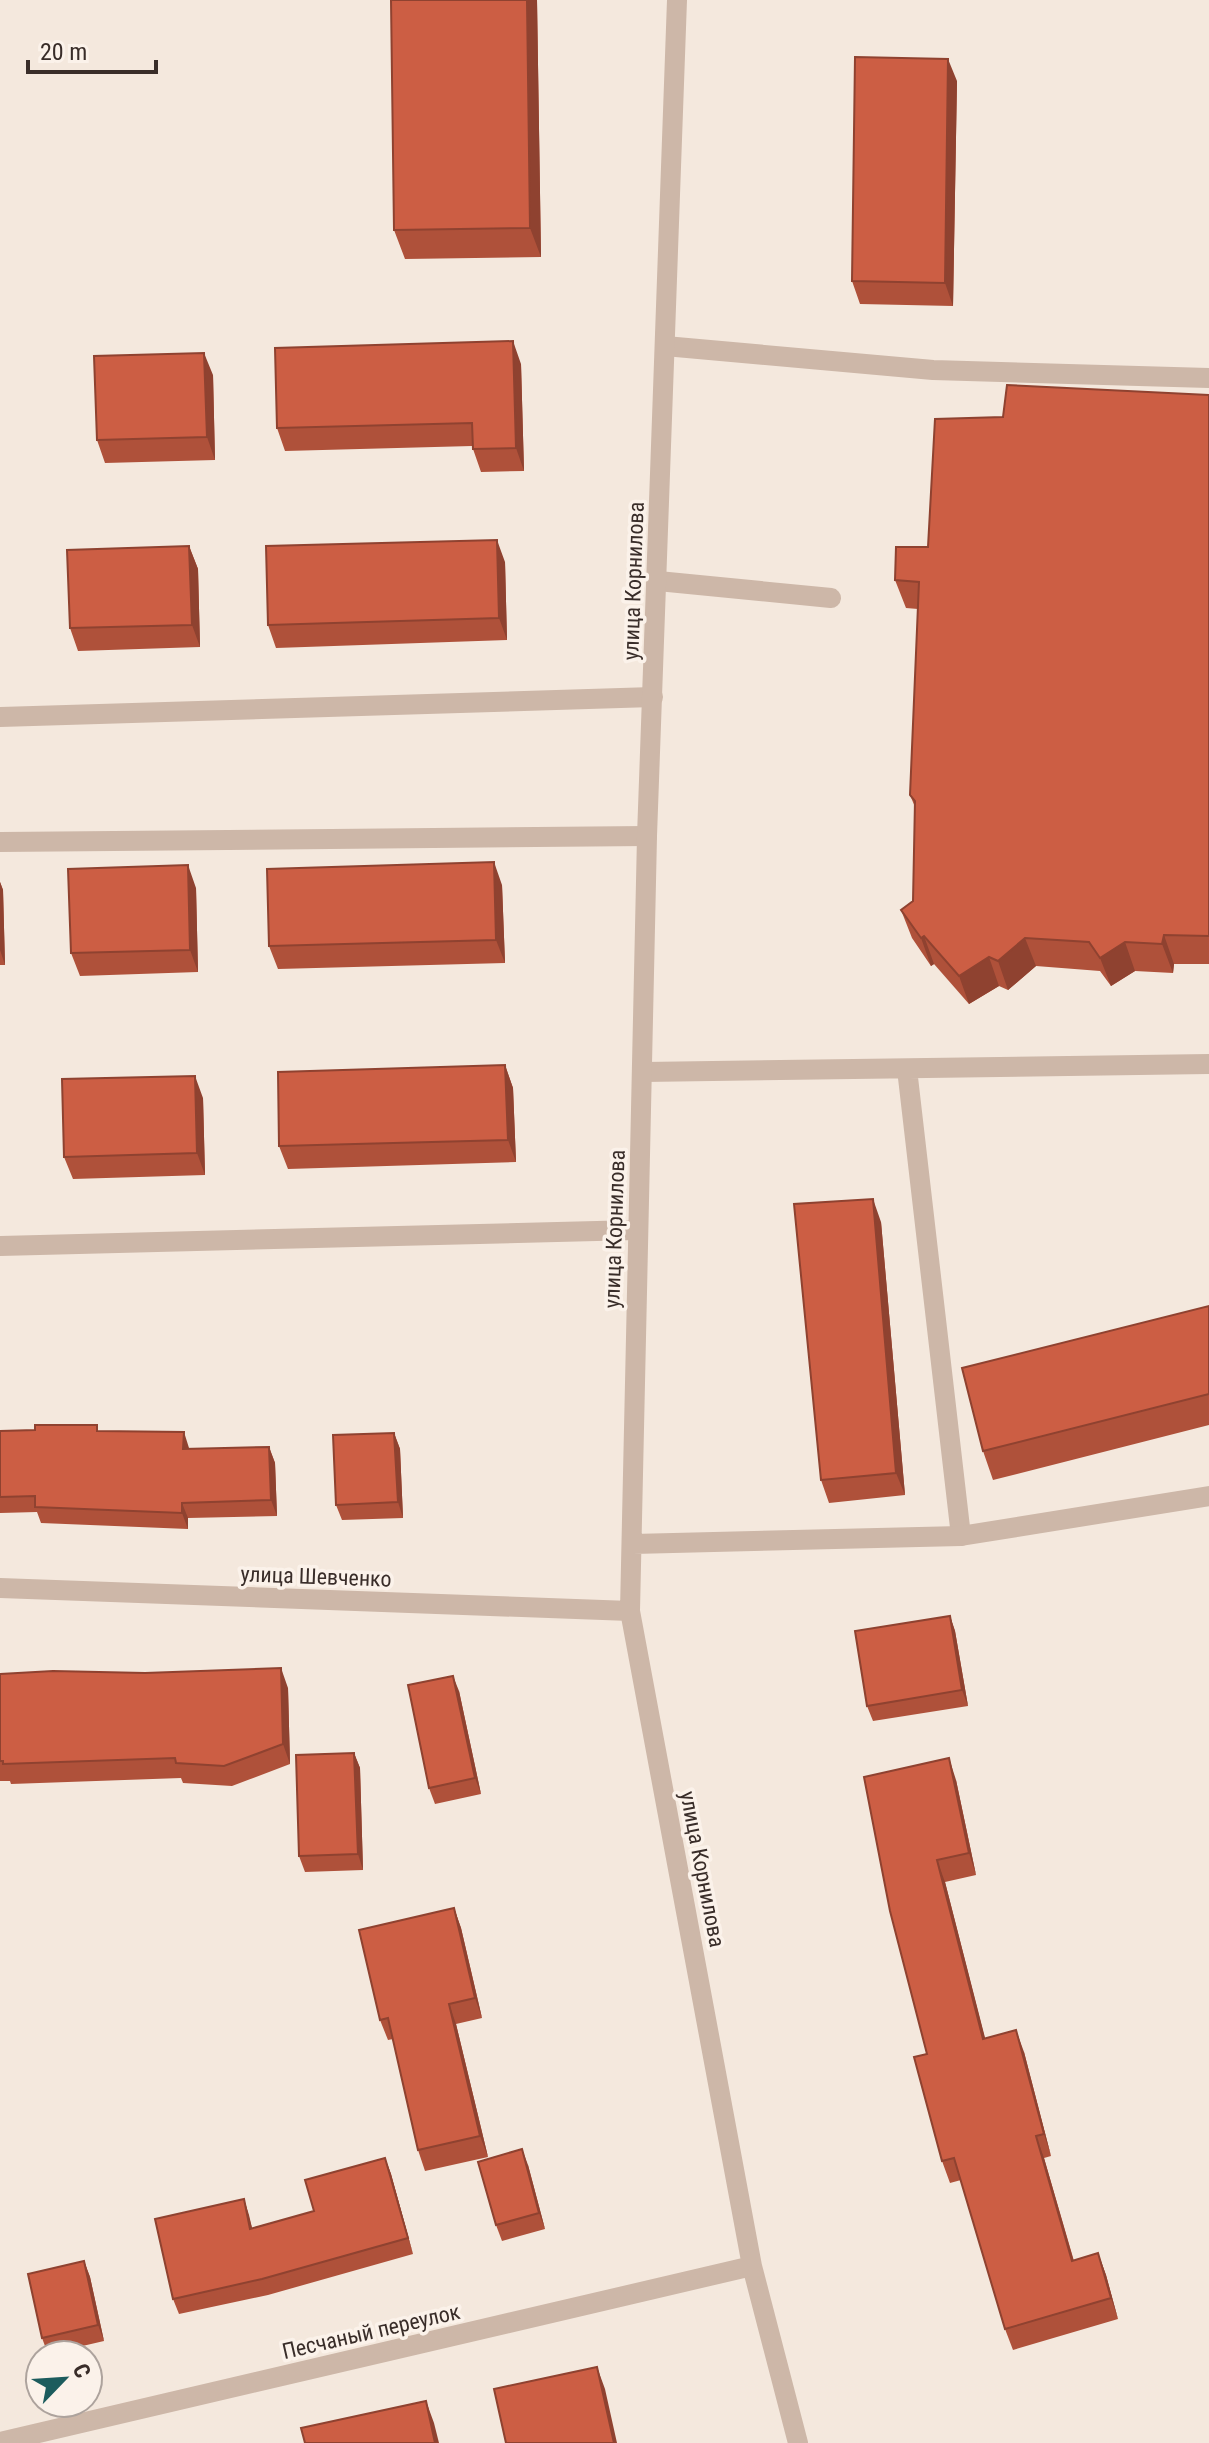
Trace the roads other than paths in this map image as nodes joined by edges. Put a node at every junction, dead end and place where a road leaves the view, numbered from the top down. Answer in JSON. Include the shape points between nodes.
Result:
{"nodes":[{"id":1,"x":677,"y":0,"type":"edge"},
{"id":2,"x":665,"y":346,"type":"junction"},
{"id":3,"x":1209,"y":378,"type":"edge"},
{"id":4,"x":658,"y":581,"type":"junction"},
{"id":5,"x":831,"y":598,"type":"dead end"},
{"id":6,"x":653,"y":697,"type":"junction"},
{"id":7,"x":0,"y":717,"type":"edge"},
{"id":8,"x":647,"y":836,"type":"junction"},
{"id":9,"x":0,"y":842,"type":"edge"},
{"id":10,"x":1209,"y":1064,"type":"edge"},
{"id":11,"x":907,"y":1069,"type":"junction"},
{"id":12,"x":644,"y":1072,"type":"junction"},
{"id":13,"x":636,"y":1230,"type":"junction"},
{"id":14,"x":0,"y":1246,"type":"edge"},
{"id":15,"x":1209,"y":1496,"type":"edge"},
{"id":16,"x":961,"y":1536,"type":"junction"},
{"id":17,"x":633,"y":1544,"type":"junction"},
{"id":18,"x":0,"y":1588,"type":"edge"},
{"id":19,"x":630,"y":1611,"type":"junction"},
{"id":20,"x":752,"y":2266,"type":"junction"},
{"id":21,"x":0,"y":2442,"type":"edge"},
{"id":22,"x":798,"y":2443,"type":"edge"}],
"edges":[{"from":1,"to":2,"type":"street","name":"улица Корнилова"},
{"from":2,"to":3,"type":"street","via":[[933,370]]},
{"from":2,"to":4,"type":"street","name":"улица Корнилова"},
{"from":4,"to":5,"type":"street"},
{"from":4,"to":6,"type":"street","name":"улица Корнилова"},
{"from":6,"to":7,"type":"street"},
{"from":6,"to":8,"type":"street","name":"улица Корнилова"},
{"from":8,"to":9,"type":"street"},
{"from":8,"to":12,"type":"street","name":"улица Корнилова"},
{"from":10,"to":11,"type":"street"},
{"from":11,"to":12,"type":"street"},
{"from":11,"to":16,"type":"street"},
{"from":12,"to":13,"type":"street","name":"улица Корнилова"},
{"from":13,"to":14,"type":"street"},
{"from":13,"to":17,"type":"street","name":"улица Корнилова"},
{"from":15,"to":16,"type":"street"},
{"from":16,"to":17,"type":"street"},
{"from":17,"to":19,"type":"street","name":"улица Корнилова"},
{"from":18,"to":19,"type":"street","name":"улица Шевченко"},
{"from":19,"to":20,"type":"street","name":"улица Корнилова"},
{"from":20,"to":21,"type":"street","name":"Песчаный переулок"},
{"from":20,"to":22,"type":"street","name":"улица Корнилова"}]}
